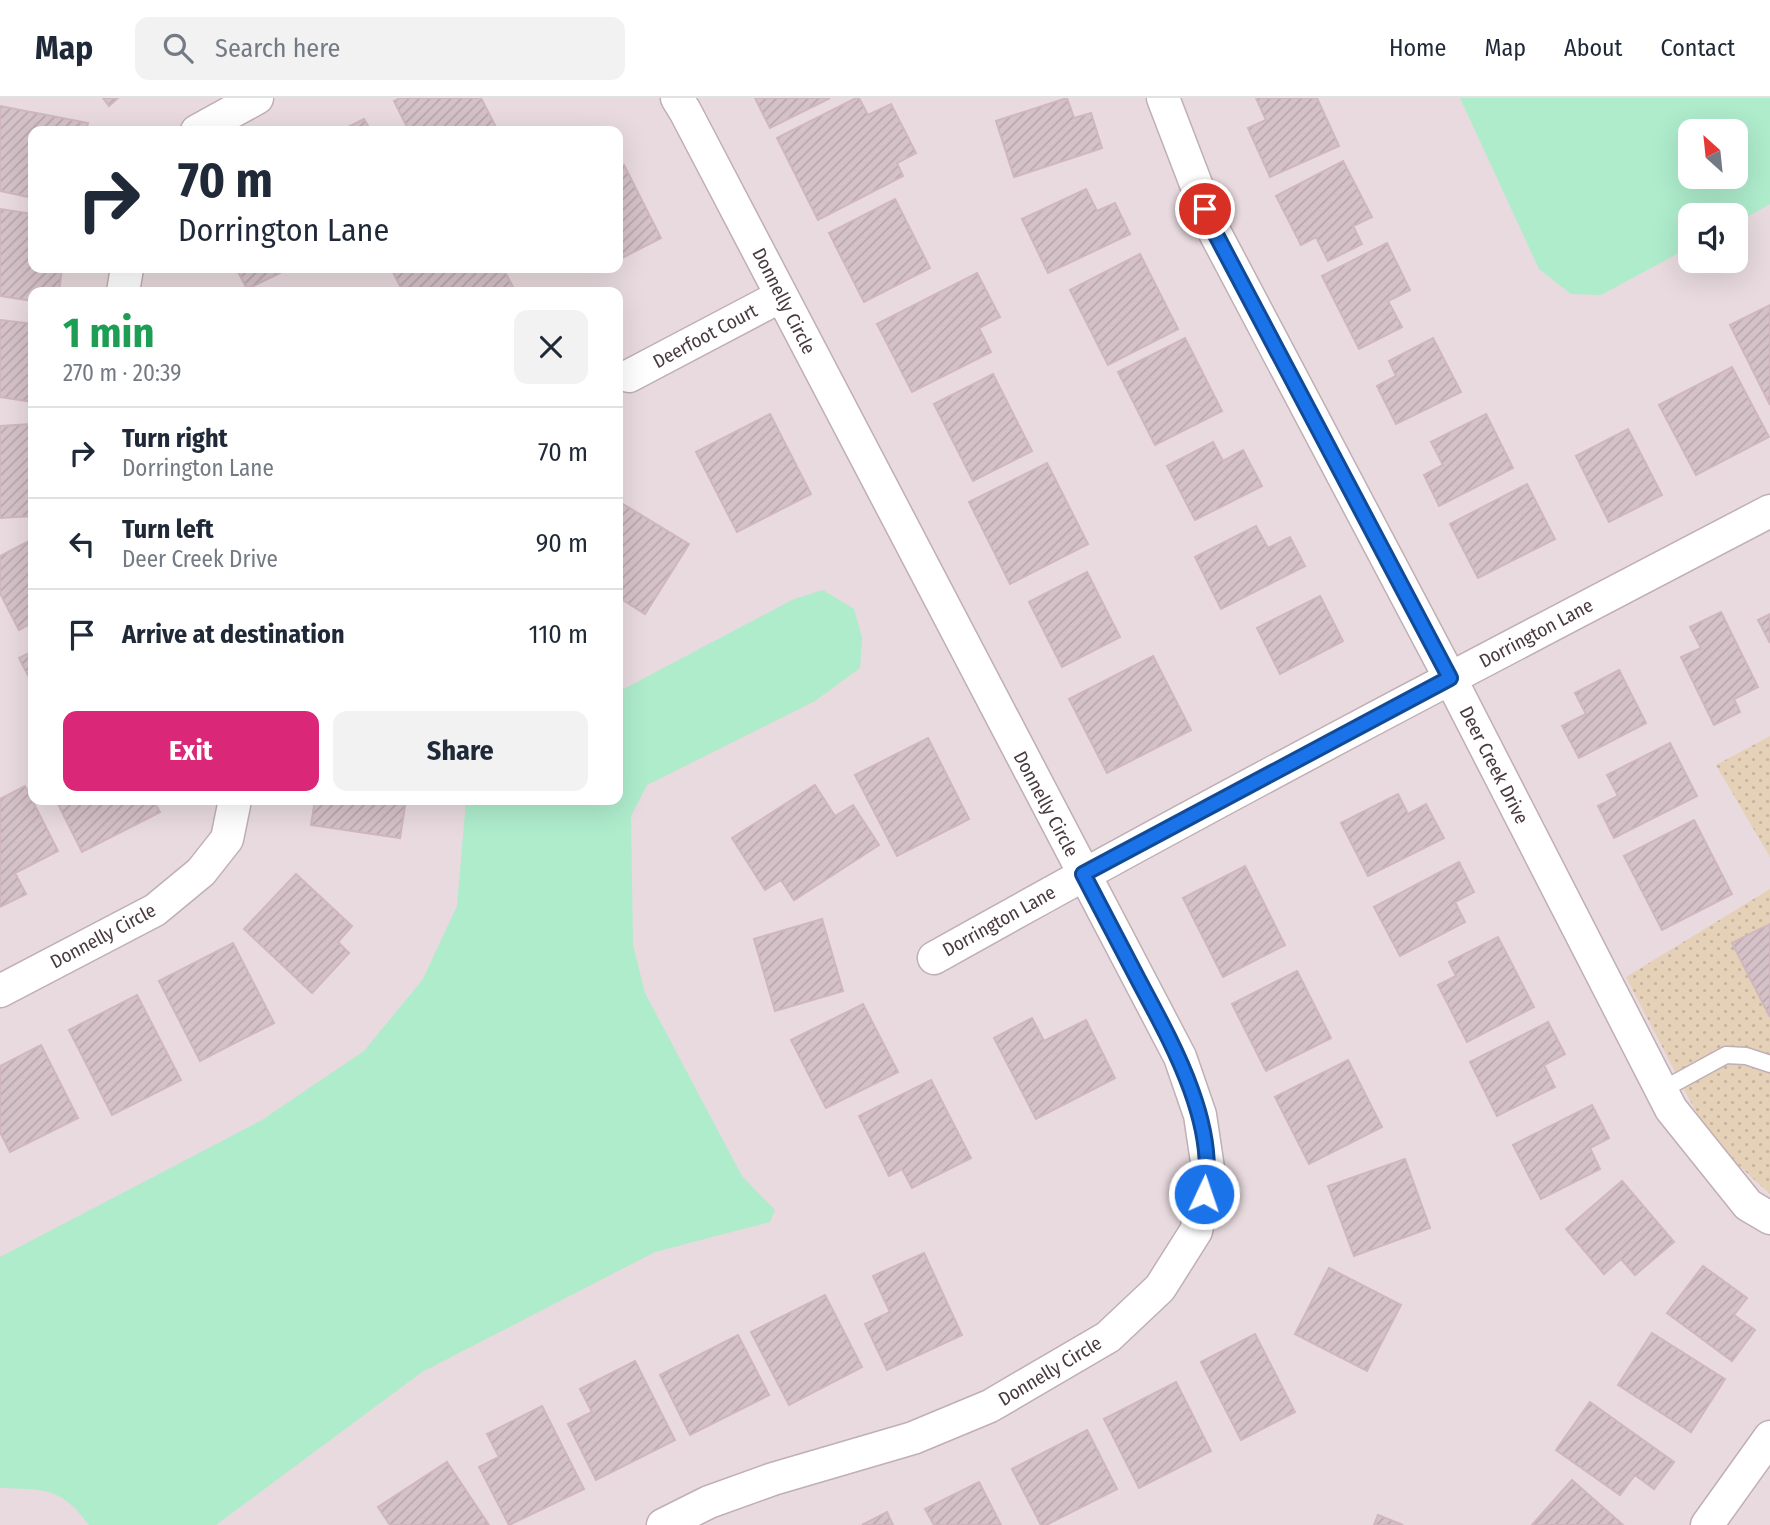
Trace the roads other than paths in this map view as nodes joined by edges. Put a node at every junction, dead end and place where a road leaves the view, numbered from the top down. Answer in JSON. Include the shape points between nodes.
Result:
{"nodes":[{"id":1,"x":257,"y":98,"type":"edge"},
{"id":2,"x":677,"y":98,"type":"edge"},
{"id":3,"x":1163,"y":98,"type":"edge"},
{"id":4,"x":206,"y":126,"type":"edge"},
{"id":5,"x":782,"y":296,"type":"junction"},
{"id":6,"x":629,"y":376,"type":"dead end"},
{"id":7,"x":1770,"y":511,"type":"edge"},
{"id":8,"x":1450,"y":678,"type":"junction"},
{"id":9,"x":234,"y":805,"type":"edge"},
{"id":10,"x":1083,"y":874,"type":"junction"},
{"id":11,"x":934,"y":958,"type":"dead end"},
{"id":12,"x":0,"y":991,"type":"edge"},
{"id":13,"x":1770,"y":1064,"type":"edge"},
{"id":14,"x":1662,"y":1090,"type":"junction"},
{"id":15,"x":1770,"y":1218,"type":"edge"},
{"id":16,"x":1770,"y":1437,"type":"edge"},
{"id":17,"x":663,"y":1525,"type":"edge"},
{"id":18,"x":1707,"y":1525,"type":"edge"}],
"edges":[{"from":1,"to":4,"type":"street"},
{"from":2,"to":5,"type":"street","name":"Donnelly Circle"},
{"from":3,"to":8,"type":"street","name":"Deer Creek Drive","via":[[1214,231]]},
{"from":5,"to":6,"type":"street","name":"Deerfoot Court"},
{"from":5,"to":10,"type":"street","name":"Donnelly Circle"},
{"from":7,"to":8,"type":"street","name":"Dorrington Lane"},
{"from":8,"to":10,"type":"street","name":"Dorrington Lane"},
{"from":8,"to":14,"type":"street","name":"Deer Creek Drive"},
{"from":9,"to":12,"type":"street","name":"Donnelly Circle","via":[[227,839],[201,872],[155,910]]},
{"from":10,"to":11,"type":"street","name":"Dorrington Lane"},
{"from":10,"to":17,"type":"street","name":"Donnelly Circle","via":[[1180,1057],[1200,1115],[1209,1175],[1196,1231],[1160,1288],[1108,1336],[990,1406],[913,1438],[709,1502]]},
{"from":13,"to":14,"type":"lane","via":[[1726,1055]]},
{"from":14,"to":15,"type":"street","name":"Deer Creek Drive","via":[[1671,1109],[1748,1205]]},
{"from":16,"to":18,"type":"street"}]}
